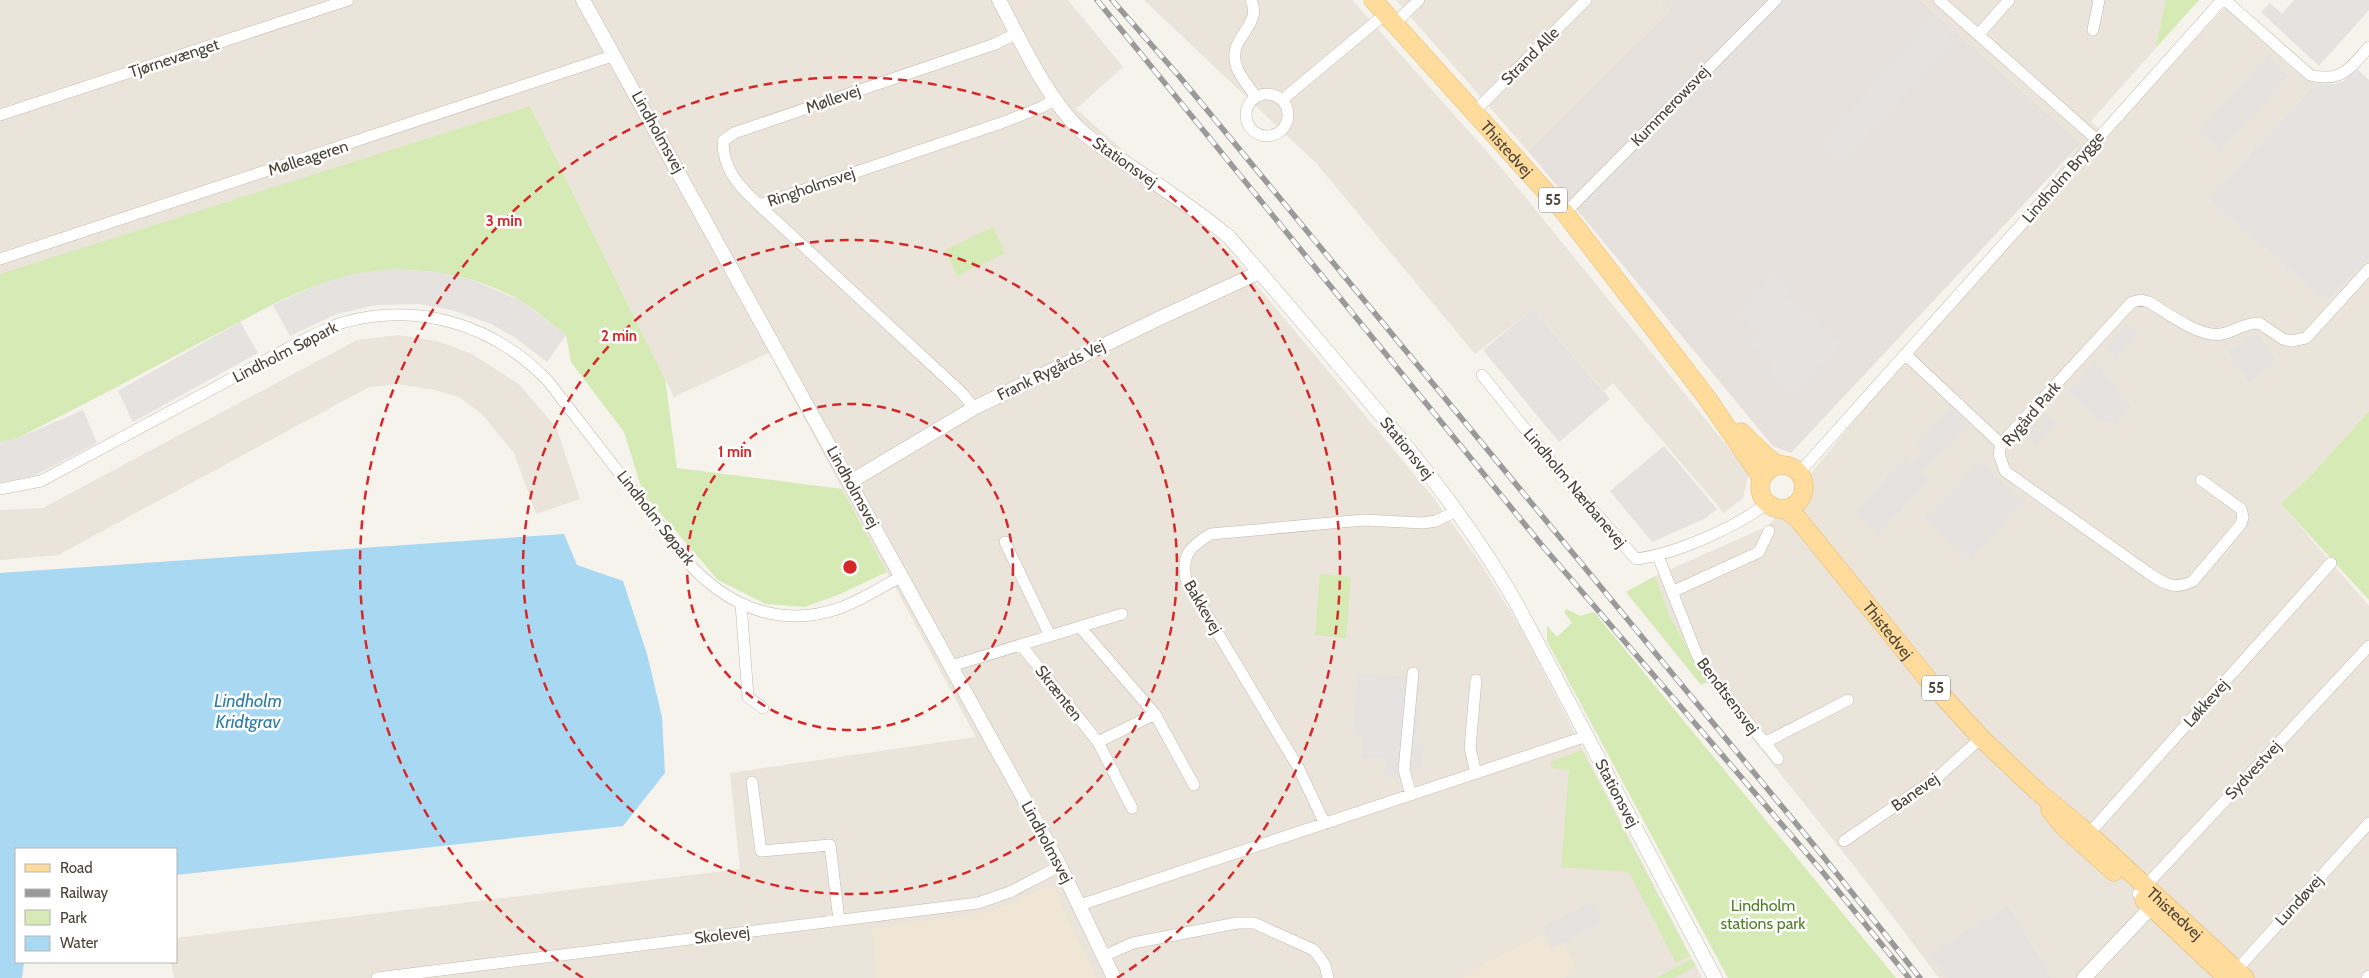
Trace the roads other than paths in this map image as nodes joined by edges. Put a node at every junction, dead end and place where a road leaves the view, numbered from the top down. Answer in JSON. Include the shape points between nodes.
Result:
{"nodes":[{"id":1,"x":348,"y":0,"type":"edge"},
{"id":2,"x":584,"y":0,"type":"edge"},
{"id":3,"x":999,"y":0,"type":"edge"},
{"id":4,"x":1251,"y":0,"type":"edge"},
{"id":5,"x":1373,"y":0,"type":"edge"},
{"id":6,"x":1419,"y":0,"type":"edge"},
{"id":7,"x":1586,"y":0,"type":"edge"},
{"id":8,"x":1776,"y":0,"type":"edge"},
{"id":9,"x":1939,"y":0,"type":"edge"},
{"id":10,"x":2009,"y":0,"type":"edge"},
{"id":11,"x":2099,"y":0,"type":"edge"},
{"id":12,"x":2224,"y":0,"type":"edge"},
{"id":13,"x":1390,"y":19,"type":"junction"},
{"id":14,"x":2092,"y":30,"type":"dead end"},
{"id":15,"x":1017,"y":34,"type":"junction"},
{"id":16,"x":1978,"y":34,"type":"junction"},
{"id":17,"x":2369,"y":47,"type":"edge"},
{"id":18,"x":615,"y":55,"type":"junction"},
{"id":19,"x":1256,"y":97,"type":"junction"},
{"id":20,"x":1055,"y":99,"type":"junction"},
{"id":21,"x":1282,"y":100,"type":"junction"},
{"id":22,"x":1475,"y":111,"type":"junction"},
{"id":23,"x":0,"y":115,"type":"edge"},
{"id":24,"x":2096,"y":139,"type":"junction"},
{"id":25,"x":760,"y":205,"type":"junction"},
{"id":26,"x":1565,"y":213,"type":"junction"},
{"id":27,"x":0,"y":259,"type":"edge"},
{"id":28,"x":2369,"y":269,"type":"edge"},
{"id":29,"x":1260,"y":272,"type":"junction"},
{"id":30,"x":1906,"y":355,"type":"junction"},
{"id":31,"x":1482,"y":375,"type":"dead end"},
{"id":32,"x":1707,"y":398,"type":"junction"},
{"id":33,"x":974,"y":408,"type":"junction"},
{"id":34,"x":2001,"y":444,"type":"junction"},
{"id":35,"x":1778,"y":465,"type":"junction"},
{"id":36,"x":1799,"y":473,"type":"junction"},
{"id":37,"x":1762,"y":478,"type":"junction"},
{"id":38,"x":2202,"y":480,"type":"dead end"},
{"id":39,"x":850,"y":482,"type":"junction"},
{"id":40,"x":0,"y":488,"type":"edge"},
{"id":41,"x":1803,"y":495,"type":"junction"},
{"id":42,"x":1766,"y":504,"type":"junction"},
{"id":43,"x":1786,"y":510,"type":"junction"},
{"id":44,"x":1456,"y":511,"type":"junction"},
{"id":45,"x":1769,"y":530,"type":"dead end"},
{"id":46,"x":1005,"y":542,"type":"dead end"},
{"id":47,"x":1658,"y":556,"type":"junction"},
{"id":48,"x":2330,"y":563,"type":"dead end"},
{"id":49,"x":1845,"y":575,"type":"junction"},
{"id":50,"x":903,"y":576,"type":"junction"},
{"id":51,"x":1672,"y":592,"type":"junction"},
{"id":52,"x":740,"y":604,"type":"junction"},
{"id":53,"x":1122,"y":614,"type":"dead end"},
{"id":54,"x":1080,"y":627,"type":"junction"},
{"id":55,"x":1050,"y":636,"type":"junction"},
{"id":56,"x":1021,"y":645,"type":"junction"},
{"id":57,"x":2369,"y":646,"type":"edge"},
{"id":58,"x":951,"y":666,"type":"junction"},
{"id":59,"x":1413,"y":672,"type":"dead end"},
{"id":60,"x":1476,"y":680,"type":"dead end"},
{"id":61,"x":1848,"y":700,"type":"dead end"},
{"id":62,"x":763,"y":708,"type":"dead end"},
{"id":63,"x":1155,"y":714,"type":"junction"},
{"id":64,"x":1587,"y":736,"type":"junction"},
{"id":65,"x":1981,"y":738,"type":"junction"},
{"id":66,"x":1098,"y":742,"type":"junction"},
{"id":67,"x":1764,"y":743,"type":"junction"},
{"id":68,"x":1778,"y":759,"type":"dead end"},
{"id":69,"x":1476,"y":773,"type":"junction"},
{"id":70,"x":752,"y":782,"type":"dead end"},
{"id":71,"x":1194,"y":785,"type":"dead end"},
{"id":72,"x":1411,"y":795,"type":"junction"},
{"id":73,"x":1132,"y":808,"type":"dead end"},
{"id":74,"x":2369,"y":823,"type":"edge"},
{"id":75,"x":1325,"y":824,"type":"junction"},
{"id":76,"x":2085,"y":838,"type":"junction"},
{"id":77,"x":1844,"y":841,"type":"dead end"},
{"id":78,"x":1060,"y":866,"type":"junction"},
{"id":79,"x":2142,"y":890,"type":"junction"},
{"id":80,"x":2156,"y":902,"type":"junction"},
{"id":81,"x":1080,"y":905,"type":"junction"},
{"id":82,"x":839,"y":920,"type":"junction"},
{"id":83,"x":1104,"y":956,"type":"junction"},
{"id":84,"x":2235,"y":976,"type":"edge"},
{"id":85,"x":377,"y":978,"type":"edge"},
{"id":86,"x":1114,"y":978,"type":"edge"},
{"id":87,"x":1328,"y":978,"type":"edge"},
{"id":88,"x":1715,"y":978,"type":"edge"},
{"id":89,"x":2084,"y":978,"type":"edge"}],
"edges":[{"from":1,"to":23,"type":"street","name":"Tjørnevænget"},
{"from":2,"to":18,"type":"street","name":"Lindholmsvej"},
{"from":3,"to":15,"type":"street","name":"Stationsvej"},
{"from":4,"to":19,"type":"street","via":[[1255,7],[1253,20],[1240,37],[1235,52],[1236,67]]},
{"from":5,"to":13,"type":"main road","name":"Thistedvej","number":"55"},
{"from":6,"to":13,"type":"street"},
{"from":7,"to":22,"type":"street","name":"Strand Alle"},
{"from":8,"to":26,"type":"street","name":"Kummerowsvej"},
{"from":9,"to":16,"type":"street"},
{"from":10,"to":16,"type":"street"},
{"from":11,"to":14,"type":"street"},
{"from":12,"to":17,"type":"street","via":[[2310,74],[2323,78],[2341,75]]},
{"from":12,"to":24,"type":"street","name":"Lindholm Brygge"},
{"from":13,"to":21,"type":"street"},
{"from":13,"to":22,"type":"main road","name":"Thistedvej","number":"55"},
{"from":15,"to":20,"type":"street","name":"Stationsvej"},
{"from":15,"to":25,"type":"street","name":"Møllevej","via":[[734,133],[723,141],[727,169],[738,185]]},
{"from":16,"to":24,"type":"street"},
{"from":18,"to":27,"type":"street","name":"Mølleageren"},
{"from":18,"to":39,"type":"street","name":"Lindholmsvej"},
{"from":19,"to":21,"type":"street","via":[[1270,94]]},
{"from":19,"to":21,"type":"street","via":[[1250,102],[1246,115],[1251,128],[1263,136],[1277,134],[1286,124],[1288,112]]},
{"from":20,"to":25,"type":"street","name":"Ringholmsvej","via":[[1001,122]]},
{"from":20,"to":29,"type":"street","name":"Stationsvej","via":[[1078,128],[1204,216],[1229,237]]},
{"from":22,"to":26,"type":"main road","name":"Thistedvej","number":"55"},
{"from":24,"to":30,"type":"street","name":"Lindholm Brygge"},
{"from":25,"to":33,"type":"street","name":"Ringholmsvej","via":[[962,393]]},
{"from":26,"to":32,"type":"main road","name":"Thistedvej","number":"55"},
{"from":28,"to":34,"type":"street","name":"Rygård Park","via":[[2312,333],[2299,341],[2283,339],[2259,323],[2221,334],[2200,332],[2149,302],[2132,302]]},
{"from":29,"to":33,"type":"street","name":"Frank Rygårds Vej"},
{"from":29,"to":44,"type":"street","name":"Stationsvej","via":[[1409,448]]},
{"from":30,"to":34,"type":"street"},
{"from":30,"to":36,"type":"street","name":"Lindholm Brygge"},
{"from":31,"to":47,"type":"street","name":"Lindholm Nærbanevej","via":[[1558,470],[1636,559]]},
{"from":32,"to":35,"type":"main road","name":"Thistedvej","number":"55"},
{"from":32,"to":37,"type":"main road","name":"Thistedvej","number":"55"},
{"from":33,"to":39,"type":"street","name":"Frank Rygårds Vej"},
{"from":34,"to":38,"type":"street","name":"Rygård Park","via":[[1999,454],[2005,472],[2153,576],[2174,587],[2193,582],[2241,524],[2243,517],[2241,509]]},
{"from":35,"to":36,"type":"main road","number":"55","via":[[1788,466]]},
{"from":35,"to":37,"type":"main road"},
{"from":36,"to":41,"type":"main road","number":"55","via":[[1804,484]]},
{"from":37,"to":42,"type":"main road","number":"55","via":[[1760,492]]},
{"from":39,"to":50,"type":"street","name":"Lindholmsvej"},
{"from":40,"to":52,"type":"street","name":"Lindholm Søpark","via":[[41,481],[309,337],[343,323],[385,315],[421,315],[450,321],[494,338],[536,368],[693,568],[708,583]]},
{"from":41,"to":43,"type":"main road"},
{"from":41,"to":49,"type":"main road","name":"Thistedvej","number":"55","via":[[1808,510]]},
{"from":42,"to":43,"type":"main road","number":"55"},
{"from":42,"to":47,"type":"street","name":"Lindholm Nærbanevej","via":[[1735,524]]},
{"from":43,"to":49,"type":"main road","name":"Thistedvej","number":"55","via":[[1798,519]]},
{"from":44,"to":64,"type":"street","name":"Stationsvej","via":[[1503,580]]},
{"from":44,"to":75,"type":"street","name":"Bakkevej","via":[[1436,521],[1423,523],[1364,520],[1211,534],[1198,542],[1185,560],[1186,580],[1298,767]]},
{"from":45,"to":51,"type":"street","via":[[1759,552]]},
{"from":46,"to":55,"type":"street"},
{"from":47,"to":51,"type":"street","name":"Bendtsensvej"},
{"from":48,"to":76,"type":"street","name":"Løkkevej"},
{"from":49,"to":65,"type":"main road","name":"Thistedvej","number":"55","via":[[1924,674]]},
{"from":50,"to":52,"type":"street","name":"Lindholm Søpark","via":[[841,607],[821,613],[783,616]]},
{"from":50,"to":58,"type":"street","name":"Lindholmsvej"},
{"from":51,"to":67,"type":"street","name":"Bendtsensvej","via":[[1697,655]]},
{"from":52,"to":62,"type":"street","via":[[748,697]]},
{"from":53,"to":54,"type":"street","name":"Skrænten"},
{"from":54,"to":55,"type":"street","name":"Skrænten"},
{"from":54,"to":63,"type":"street"},
{"from":55,"to":56,"type":"street","name":"Skrænten"},
{"from":56,"to":58,"type":"street","name":"Skrænten"},
{"from":56,"to":66,"type":"street","name":"Skrænten"},
{"from":57,"to":79,"type":"street","name":"Sydvestvej"},
{"from":58,"to":78,"type":"street","name":"Lindholmsvej"},
{"from":59,"to":72,"type":"street","via":[[1404,770]]},
{"from":60,"to":69,"type":"street","via":[[1470,748]]},
{"from":61,"to":67,"type":"street","name":"Bendtsensvej"},
{"from":63,"to":66,"type":"street"},
{"from":63,"to":71,"type":"street"},
{"from":64,"to":69,"type":"street"},
{"from":64,"to":88,"type":"street","name":"Stationsvej"},
{"from":65,"to":76,"type":"main road","name":"Thistedvej","number":"55","via":[[2037,791],[2064,827]]},
{"from":65,"to":77,"type":"street","name":"Banevej","via":[[1939,776]]},
{"from":66,"to":73,"type":"street","name":"Skrænten"},
{"from":67,"to":68,"type":"street","name":"Bendtsensvej"},
{"from":69,"to":72,"type":"street"},
{"from":70,"to":82,"type":"street","via":[[761,852],[830,846]]},
{"from":72,"to":75,"type":"street"},
{"from":74,"to":84,"type":"street","name":"Lundøvej"},
{"from":75,"to":81,"type":"street"},
{"from":76,"to":79,"type":"main road","name":"Thistedvej","number":"55"},
{"from":78,"to":81,"type":"street","name":"Lindholmsvej"},
{"from":78,"to":82,"type":"street","name":"Skolevej","via":[[1010,892],[978,903]]},
{"from":79,"to":80,"type":"main road","name":"Thistedvej","number":"55"},
{"from":80,"to":84,"type":"main road","name":"Thistedvej","number":"55"},
{"from":80,"to":89,"type":"street"},
{"from":81,"to":83,"type":"street","name":"Lindholmsvej"},
{"from":82,"to":85,"type":"street","name":"Skolevej"},
{"from":83,"to":86,"type":"street","name":"Lindholmsvej"},
{"from":83,"to":87,"type":"street","via":[[1133,943],[1237,923],[1254,923],[1314,950],[1325,965]]}]}
